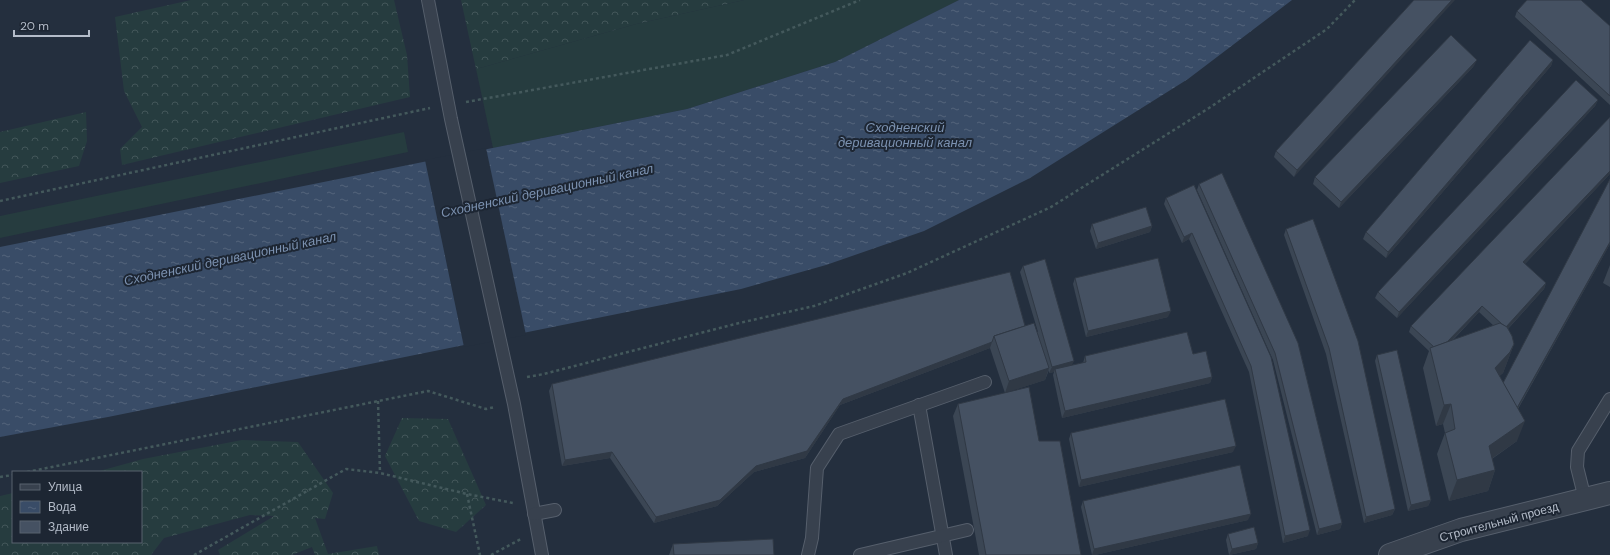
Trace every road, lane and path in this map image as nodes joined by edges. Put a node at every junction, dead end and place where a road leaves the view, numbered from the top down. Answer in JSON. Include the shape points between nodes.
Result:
{"nodes":[{"id":1,"x":428,"y":0,"type":"edge"},
{"id":2,"x":860,"y":0,"type":"edge"},
{"id":3,"x":1355,"y":0,"type":"edge"},
{"id":4,"x":448,"y":104,"type":"junction"},
{"id":5,"x":423,"y":110,"type":"dead end"},
{"id":6,"x":0,"y":201,"type":"edge"},
{"id":7,"x":508,"y":374,"type":"junction"},
{"id":8,"x":985,"y":382,"type":"dead end"},
{"id":9,"x":1610,"y":399,"type":"edge"},
{"id":10,"x":378,"y":401,"type":"junction"},
{"id":11,"x":919,"y":405,"type":"junction"},
{"id":12,"x":486,"y":409,"type":"dead end"},
{"id":13,"x":32,"y":471,"type":"edge"},
{"id":14,"x":380,"y":473,"type":"junction"},
{"id":15,"x":12,"y":475,"type":"edge"},
{"id":16,"x":0,"y":477,"type":"edge"},
{"id":17,"x":1610,"y":493,"type":"edge"},
{"id":18,"x":467,"y":494,"type":"junction"},
{"id":19,"x":1585,"y":499,"type":"junction"},
{"id":20,"x":534,"y":509,"type":"junction"},
{"id":21,"x":555,"y":510,"type":"dead end"},
{"id":22,"x":967,"y":530,"type":"dead end"},
{"id":23,"x":538,"y":531,"type":"junction"},
{"id":24,"x":942,"y":535,"type":"junction"},
{"id":25,"x":194,"y":555,"type":"edge"},
{"id":26,"x":480,"y":555,"type":"edge"},
{"id":27,"x":491,"y":555,"type":"edge"},
{"id":28,"x":542,"y":555,"type":"edge"},
{"id":29,"x":808,"y":555,"type":"edge"},
{"id":30,"x":860,"y":555,"type":"edge"},
{"id":31,"x":946,"y":555,"type":"edge"},
{"id":32,"x":1390,"y":555,"type":"edge"}],
"edges":[{"from":1,"to":4,"type":"lane"},
{"from":2,"to":4,"type":"path","via":[[727,55]]},
{"from":3,"to":7,"type":"path","via":[[1327,29],[1209,108],[1051,208],[907,273],[814,306],[544,374]]},
{"from":4,"to":7,"type":"lane"},
{"from":5,"to":6,"type":"path"},
{"from":7,"to":20,"type":"lane"},
{"from":8,"to":11,"type":"lane"},
{"from":9,"to":19,"type":"lane","via":[[1578,451],[1576,467]]},
{"from":10,"to":12,"type":"path","via":[[428,391]]},
{"from":10,"to":13,"type":"path"},
{"from":10,"to":14,"type":"path"},
{"from":11,"to":24,"type":"lane"},
{"from":11,"to":29,"type":"lane","via":[[839,434],[817,468],[812,538]]},
{"from":14,"to":18,"type":"path"},
{"from":14,"to":25,"type":"path","via":[[346,469]]},
{"from":15,"to":16,"type":"path"},
{"from":17,"to":19,"type":"street","name":"Строительный проезд"},
{"from":18,"to":20,"type":"path"},
{"from":18,"to":26,"type":"path"},
{"from":19,"to":32,"type":"street","name":"Строительный проезд","via":[[1460,530]]},
{"from":20,"to":21,"type":"lane"},
{"from":20,"to":23,"type":"lane"},
{"from":22,"to":24,"type":"lane"},
{"from":23,"to":27,"type":"path"},
{"from":23,"to":28,"type":"lane"},
{"from":24,"to":30,"type":"lane"},
{"from":24,"to":31,"type":"lane"}]}
